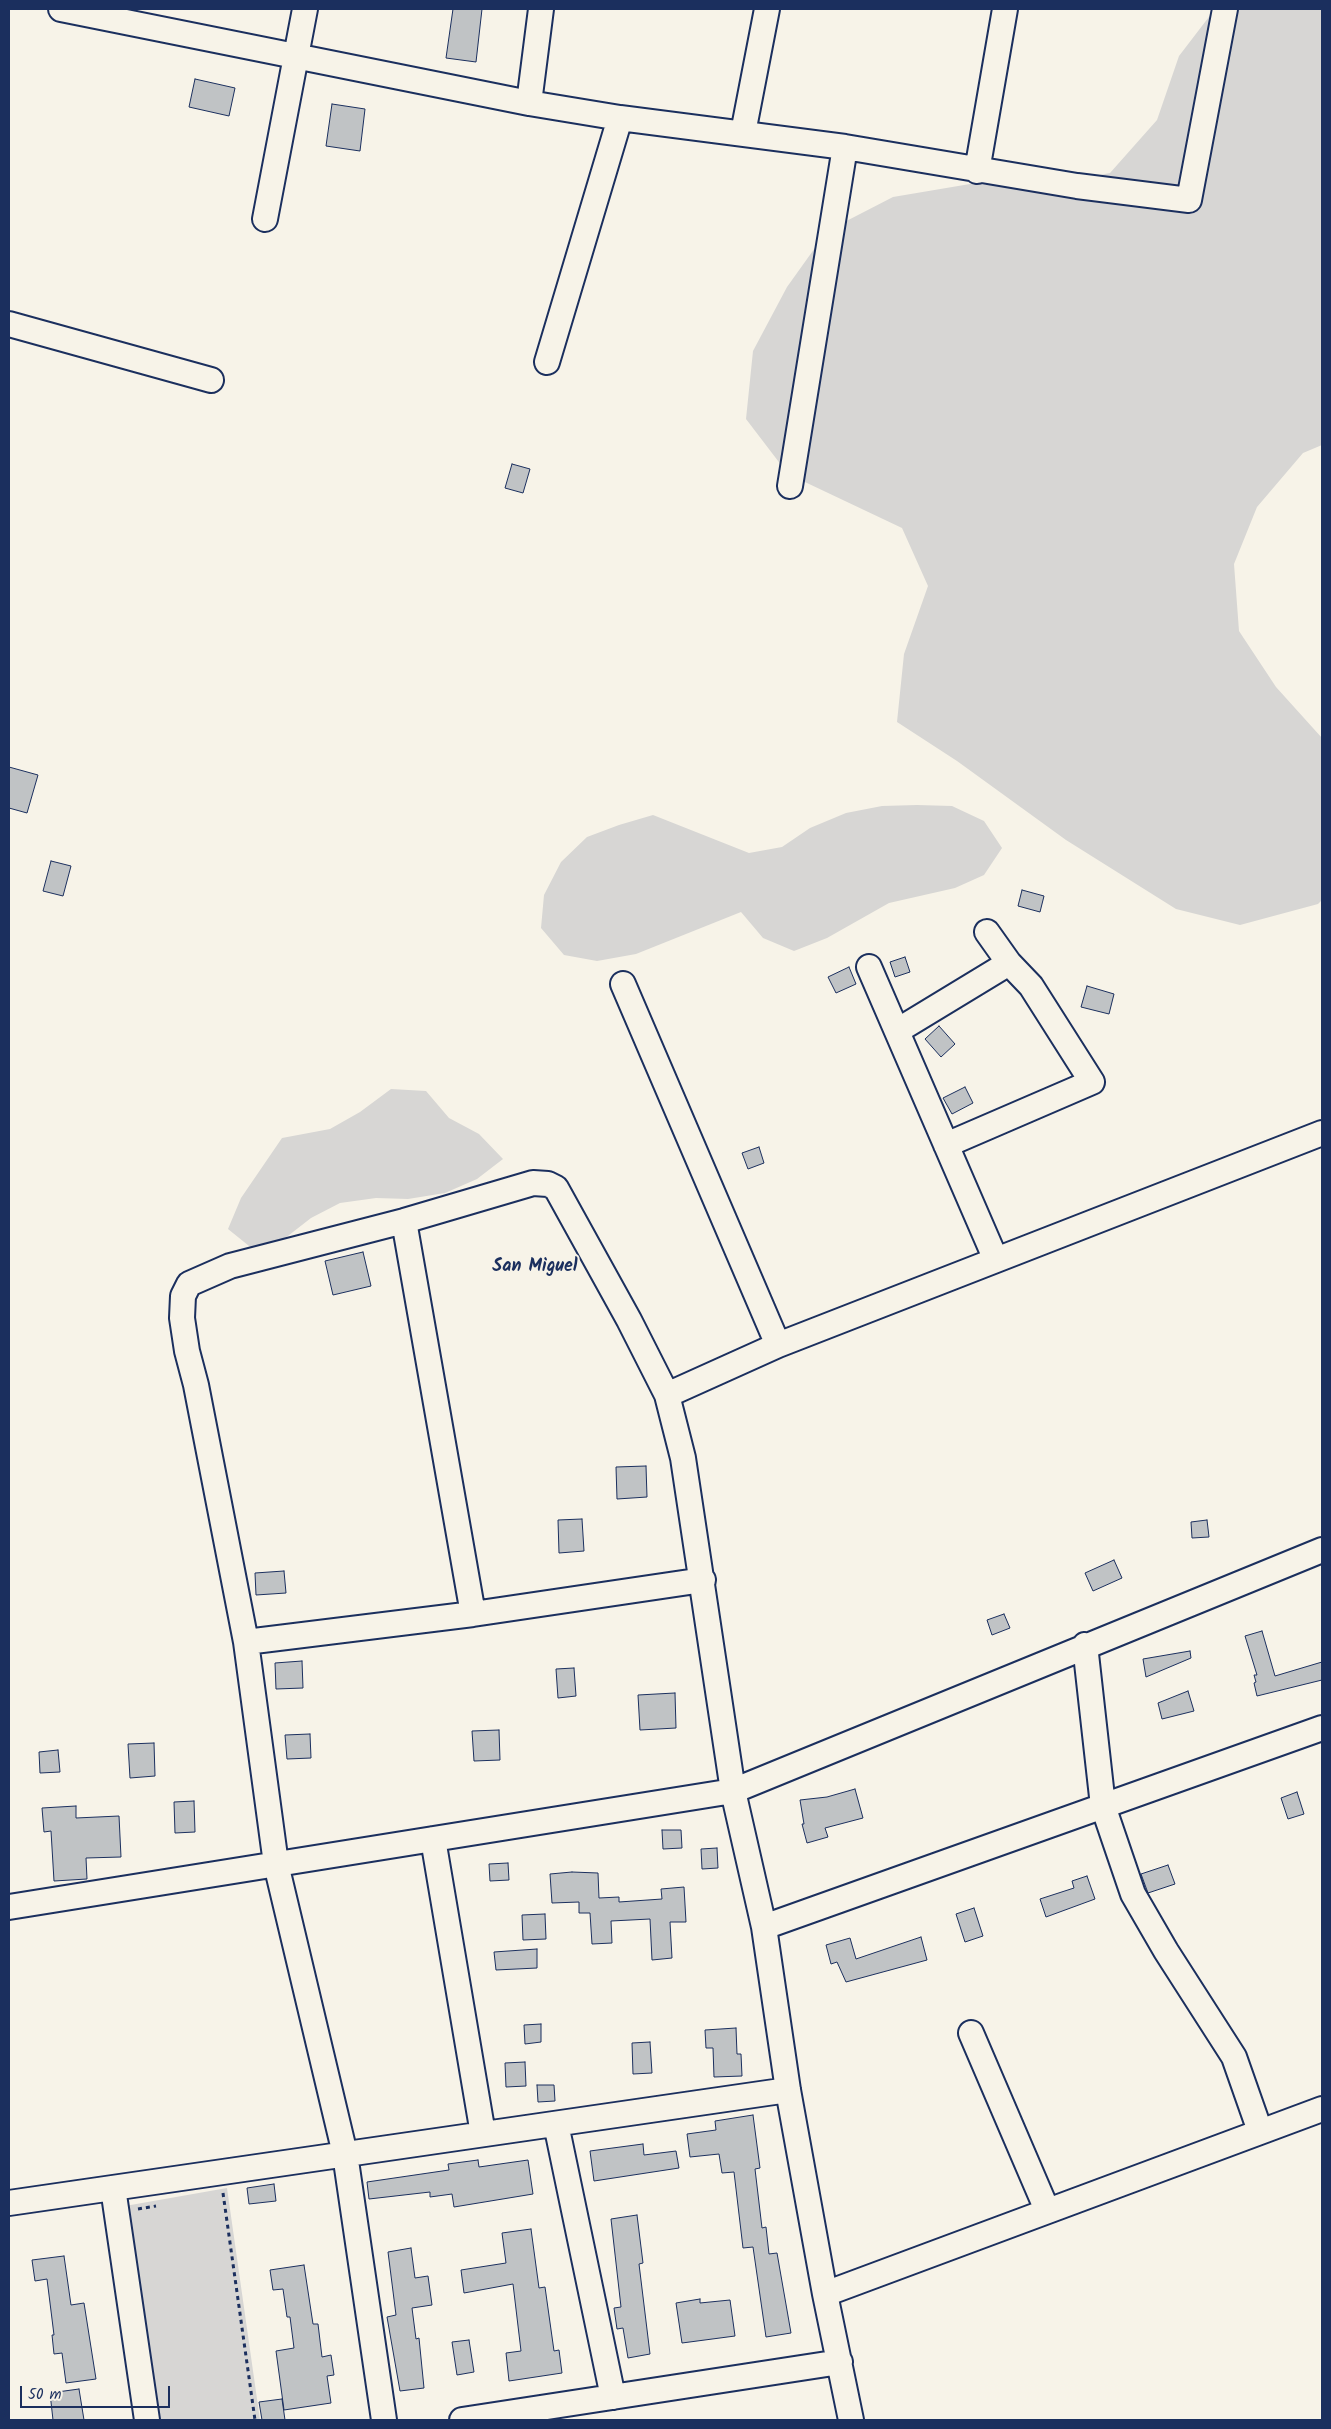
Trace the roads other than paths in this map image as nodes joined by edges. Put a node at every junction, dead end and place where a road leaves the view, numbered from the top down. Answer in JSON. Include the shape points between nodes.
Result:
{"nodes":[{"id":1,"x":305,"y":9,"type":"edge"},
{"id":2,"x":540,"y":9,"type":"edge"},
{"id":3,"x":767,"y":9,"type":"edge"},
{"id":4,"x":1006,"y":9,"type":"edge"},
{"id":5,"x":1226,"y":9,"type":"edge"},
{"id":6,"x":70,"y":10,"type":"edge"},
{"id":7,"x":296,"y":56,"type":"junction"},
{"id":8,"x":530,"y":103,"type":"junction"},
{"id":9,"x":620,"y":118,"type":"junction"},
{"id":10,"x":743,"y":133,"type":"junction"},
{"id":11,"x":845,"y":147,"type":"junction"},
{"id":12,"x":978,"y":171,"type":"junction"},
{"id":13,"x":265,"y":219,"type":"dead end"},
{"id":14,"x":9,"y":324,"type":"edge"},
{"id":15,"x":547,"y":362,"type":"dead end"},
{"id":16,"x":211,"y":380,"type":"dead end"},
{"id":17,"x":790,"y":486,"type":"dead end"},
{"id":18,"x":987,"y":932,"type":"dead end"},
{"id":19,"x":1009,"y":963,"type":"junction"},
{"id":20,"x":869,"y":967,"type":"dead end"},
{"id":21,"x":623,"y":984,"type":"dead end"},
{"id":22,"x":897,"y":1031,"type":"junction"},
{"id":23,"x":1322,"y":1134,"type":"edge"},
{"id":24,"x":946,"y":1145,"type":"junction"},
{"id":25,"x":404,"y":1221,"type":"junction"},
{"id":26,"x":996,"y":1260,"type":"junction"},
{"id":27,"x":778,"y":1345,"type":"junction"},
{"id":28,"x":667,"y":1395,"type":"junction"},
{"id":29,"x":1322,"y":1550,"type":"edge"},
{"id":30,"x":703,"y":1580,"type":"junction"},
{"id":31,"x":473,"y":1614,"type":"junction"},
{"id":32,"x":246,"y":1642,"type":"junction"},
{"id":33,"x":1085,"y":1645,"type":"junction"},
{"id":34,"x":1322,"y":1728,"type":"edge"},
{"id":35,"x":733,"y":1791,"type":"junction"},
{"id":36,"x":1103,"y":1806,"type":"junction"},
{"id":37,"x":433,"y":1839,"type":"junction"},
{"id":38,"x":276,"y":1864,"type":"junction"},
{"id":39,"x":9,"y":1907,"type":"edge"},
{"id":40,"x":764,"y":1927,"type":"junction"},
{"id":41,"x":971,"y":2033,"type":"dead end"},
{"id":42,"x":788,"y":2090,"type":"junction"},
{"id":43,"x":1322,"y":2109,"type":"edge"},
{"id":44,"x":556,"y":2124,"type":"junction"},
{"id":45,"x":1260,"y":2131,"type":"junction"},
{"id":46,"x":483,"y":2134,"type":"junction"},
{"id":47,"x":345,"y":2154,"type":"junction"},
{"id":48,"x":113,"y":2188,"type":"junction"},
{"id":49,"x":9,"y":2203,"type":"edge"},
{"id":50,"x":1047,"y":2210,"type":"junction"},
{"id":51,"x":825,"y":2294,"type":"junction"},
{"id":52,"x":840,"y":2362,"type":"junction"},
{"id":53,"x":613,"y":2397,"type":"junction"},
{"id":54,"x":147,"y":2420,"type":"edge"},
{"id":55,"x":384,"y":2420,"type":"edge"},
{"id":56,"x":462,"y":2420,"type":"edge"},
{"id":57,"x":851,"y":2420,"type":"edge"}],
"edges":[{"from":1,"to":7,"type":"street"},
{"from":2,"to":8,"type":"street"},
{"from":3,"to":10,"type":"street"},
{"from":4,"to":12,"type":"street"},
{"from":5,"to":12,"type":"street","via":[[1189,200]]},
{"from":6,"to":7,"type":"street"},
{"from":7,"to":8,"type":"street"},
{"from":7,"to":13,"type":"street"},
{"from":8,"to":9,"type":"street"},
{"from":9,"to":10,"type":"street"},
{"from":9,"to":15,"type":"street"},
{"from":10,"to":11,"type":"street"},
{"from":11,"to":12,"type":"street"},
{"from":11,"to":17,"type":"street"},
{"from":14,"to":16,"type":"street"},
{"from":18,"to":19,"type":"street"},
{"from":19,"to":22,"type":"street"},
{"from":19,"to":24,"type":"street","via":[[1031,986],[1092,1082]]},
{"from":20,"to":22,"type":"street"},
{"from":21,"to":27,"type":"street"},
{"from":22,"to":24,"type":"street"},
{"from":23,"to":26,"type":"street"},
{"from":24,"to":26,"type":"street"},
{"from":25,"to":28,"type":"street","via":[[533,1183],[556,1188]]},
{"from":25,"to":31,"type":"street"},
{"from":25,"to":32,"type":"street","via":[[230,1266],[189,1284],[183,1296],[182,1318],[187,1351]]},
{"from":26,"to":27,"type":"street"},
{"from":27,"to":28,"type":"street"},
{"from":28,"to":30,"type":"street","via":[[682,1458]]},
{"from":29,"to":33,"type":"street"},
{"from":30,"to":31,"type":"street"},
{"from":30,"to":35,"type":"street"},
{"from":31,"to":32,"type":"street"},
{"from":32,"to":38,"type":"street"},
{"from":33,"to":35,"type":"street"},
{"from":33,"to":36,"type":"street"},
{"from":34,"to":36,"type":"street"},
{"from":35,"to":37,"type":"street"},
{"from":35,"to":40,"type":"street"},
{"from":36,"to":40,"type":"street"},
{"from":36,"to":45,"type":"street","via":[[1133,1894],[1234,2057]]},
{"from":37,"to":38,"type":"street"},
{"from":37,"to":46,"type":"street"},
{"from":38,"to":39,"type":"street"},
{"from":38,"to":47,"type":"street"},
{"from":40,"to":42,"type":"street"},
{"from":41,"to":50,"type":"street"},
{"from":42,"to":44,"type":"street"},
{"from":42,"to":51,"type":"street"},
{"from":43,"to":45,"type":"street"},
{"from":44,"to":46,"type":"street"},
{"from":44,"to":53,"type":"street"},
{"from":45,"to":50,"type":"street"},
{"from":46,"to":47,"type":"street"},
{"from":47,"to":48,"type":"street"},
{"from":47,"to":55,"type":"street"},
{"from":48,"to":49,"type":"street"},
{"from":48,"to":54,"type":"street"},
{"from":50,"to":51,"type":"street"},
{"from":51,"to":52,"type":"street"},
{"from":52,"to":53,"type":"street"},
{"from":52,"to":57,"type":"street"},
{"from":53,"to":56,"type":"street"}]}
